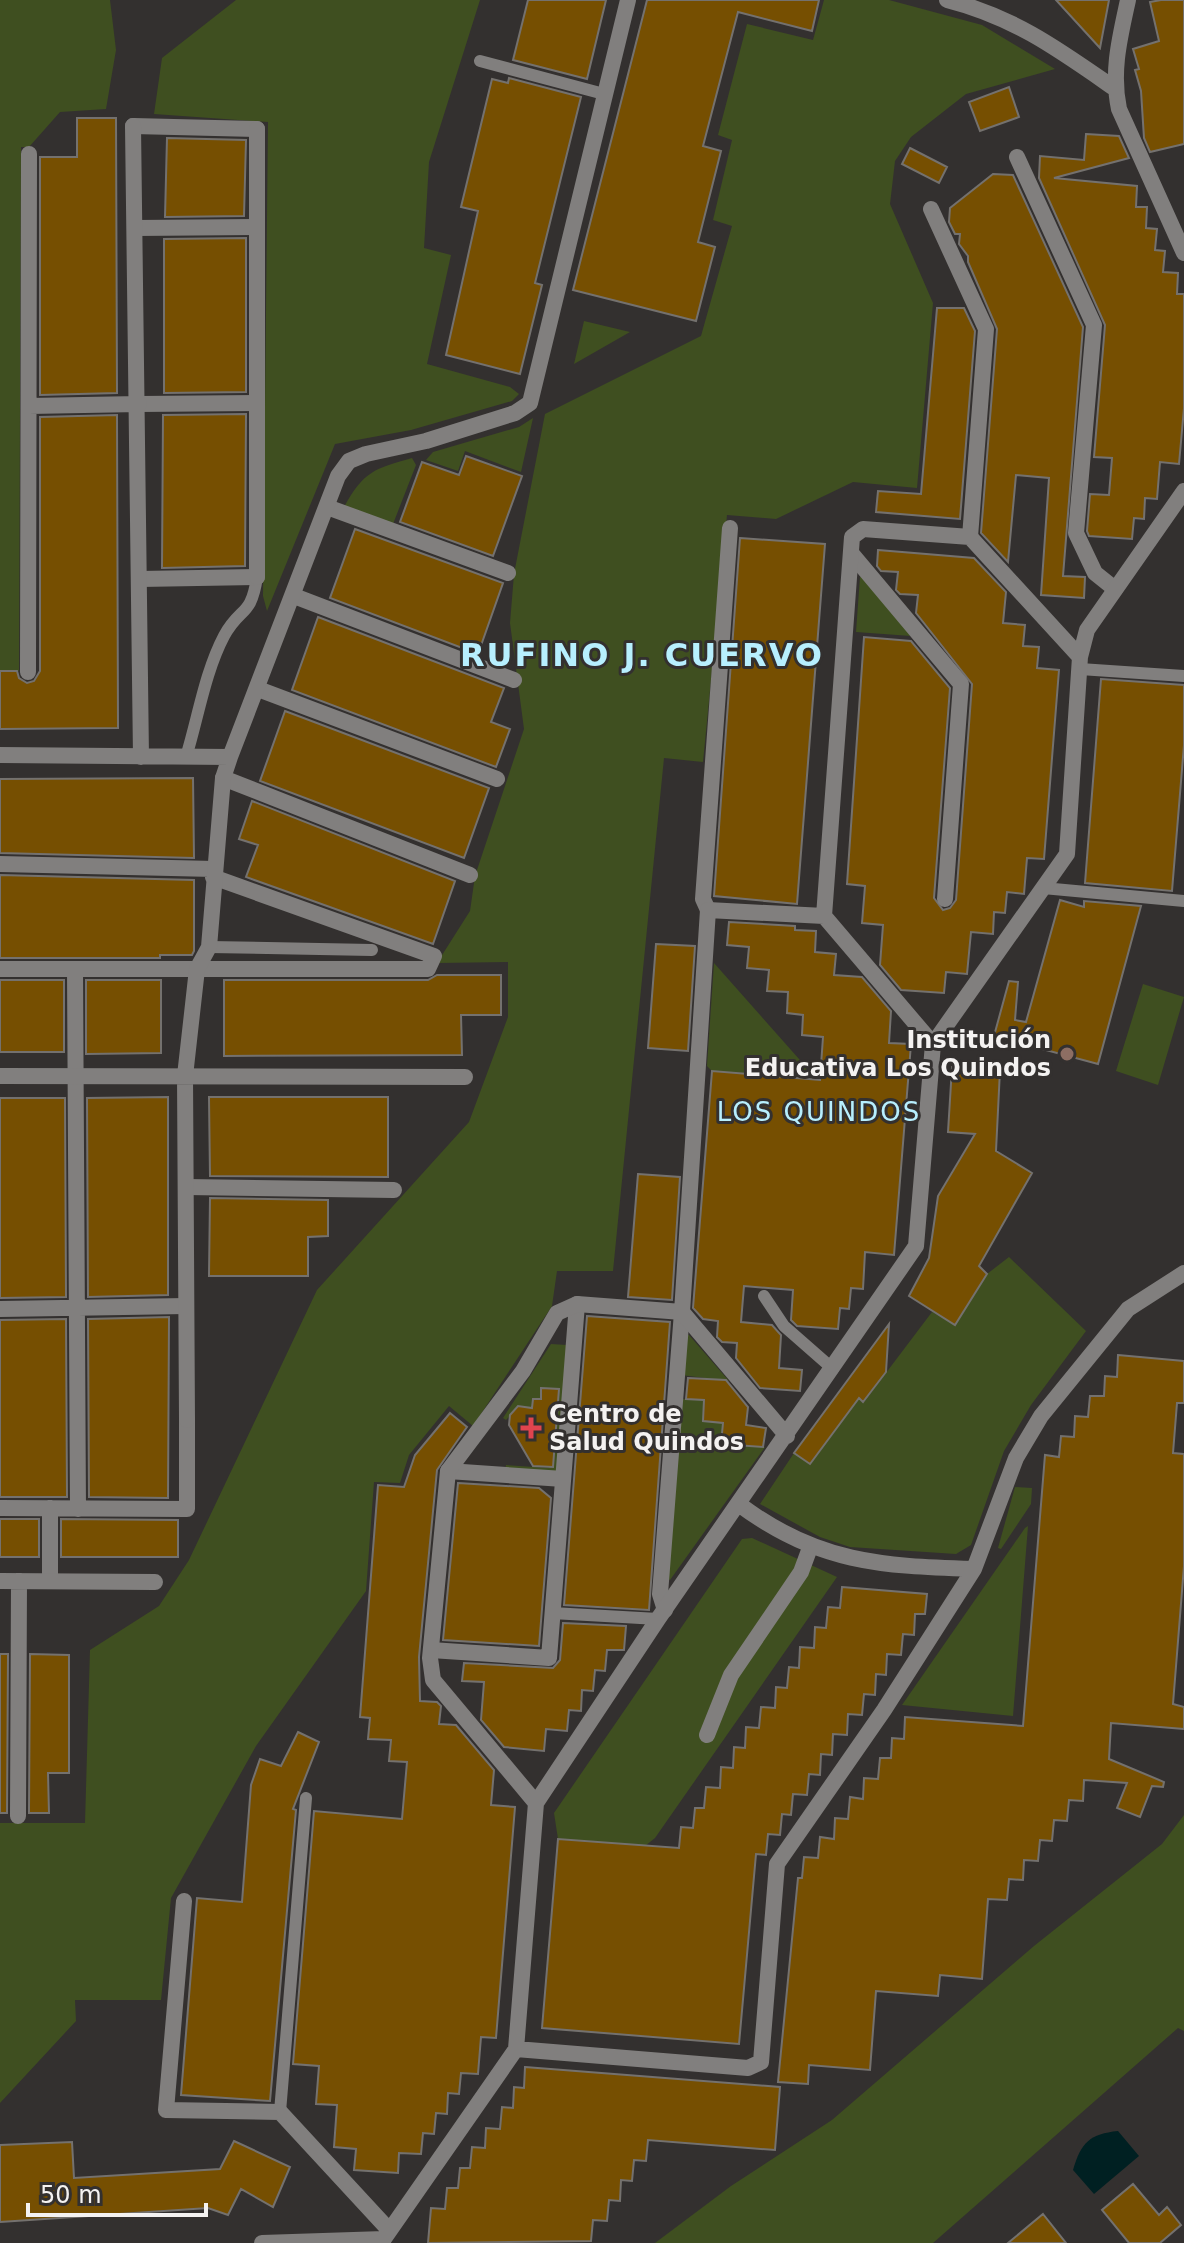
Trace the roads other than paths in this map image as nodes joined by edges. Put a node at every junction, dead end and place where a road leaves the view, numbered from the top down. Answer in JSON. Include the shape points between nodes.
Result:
{"nodes":[{"id":1,"x":628,"y":0,"type":"edge"},
{"id":2,"x":947,"y":0,"type":"edge"},
{"id":3,"x":1128,"y":0,"type":"edge"},
{"id":4,"x":480,"y":61,"type":"dead end"},
{"id":5,"x":1114,"y":88,"type":"junction"},
{"id":6,"x":604,"y":94,"type":"junction"},
{"id":7,"x":29,"y":154,"type":"dead end"},
{"id":8,"x":1017,"y":157,"type":"dead end"},
{"id":9,"x":931,"y":209,"type":"dead end"},
{"id":10,"x":256,"y":227,"type":"junction"},
{"id":11,"x":135,"y":228,"type":"junction"},
{"id":12,"x":1184,"y":253,"type":"edge"},
{"id":13,"x":256,"y":403,"type":"junction"},
{"id":14,"x":139,"y":404,"type":"junction"},
{"id":15,"x":29,"y":406,"type":"junction"},
{"id":16,"x":1184,"y":491,"type":"edge"},
{"id":17,"x":327,"y":507,"type":"junction"},
{"id":18,"x":730,"y":528,"type":"dead end"},
{"id":19,"x":970,"y":537,"type":"junction"},
{"id":20,"x":851,"y":553,"type":"junction"},
{"id":21,"x":508,"y":573,"type":"dead end"},
{"id":22,"x":257,"y":577,"type":"junction"},
{"id":23,"x":140,"y":579,"type":"junction"},
{"id":24,"x":1115,"y":589,"type":"junction"},
{"id":25,"x":294,"y":596,"type":"junction"},
{"id":26,"x":1080,"y":663,"type":"junction"},
{"id":27,"x":28,"y":672,"type":"dead end"},
{"id":28,"x":1184,"y":676,"type":"edge"},
{"id":29,"x":514,"y":680,"type":"dead end"},
{"id":30,"x":258,"y":689,"type":"junction"},
{"id":31,"x":0,"y":755,"type":"edge"},
{"id":32,"x":141,"y":757,"type":"junction"},
{"id":33,"x":186,"y":757,"type":"junction"},
{"id":34,"x":230,"y":757,"type":"junction"},
{"id":35,"x":223,"y":778,"type":"junction"},
{"id":36,"x":497,"y":779,"type":"dead end"},
{"id":37,"x":0,"y":864,"type":"edge"},
{"id":38,"x":213,"y":873,"type":"junction"},
{"id":39,"x":470,"y":875,"type":"dead end"},
{"id":40,"x":1043,"y":888,"type":"junction"},
{"id":41,"x":945,"y":899,"type":"dead end"},
{"id":42,"x":1184,"y":901,"type":"edge"},
{"id":43,"x":708,"y":910,"type":"junction"},
{"id":44,"x":824,"y":916,"type":"junction"},
{"id":45,"x":209,"y":947,"type":"junction"},
{"id":46,"x":372,"y":950,"type":"dead end"},
{"id":47,"x":0,"y":969,"type":"edge"},
{"id":48,"x":75,"y":969,"type":"junction"},
{"id":49,"x":197,"y":969,"type":"junction"},
{"id":50,"x":933,"y":1044,"type":"junction"},
{"id":51,"x":0,"y":1076,"type":"edge"},
{"id":52,"x":75,"y":1076,"type":"junction"},
{"id":53,"x":185,"y":1076,"type":"junction"},
{"id":54,"x":465,"y":1077,"type":"dead end"},
{"id":55,"x":186,"y":1187,"type":"junction"},
{"id":56,"x":394,"y":1190,"type":"dead end"},
{"id":57,"x":1184,"y":1273,"type":"edge"},
{"id":58,"x":764,"y":1296,"type":"dead end"},
{"id":59,"x":577,"y":1304,"type":"junction"},
{"id":60,"x":186,"y":1306,"type":"junction"},
{"id":61,"x":78,"y":1308,"type":"junction"},
{"id":62,"x":0,"y":1309,"type":"edge"},
{"id":63,"x":682,"y":1312,"type":"junction"},
{"id":64,"x":833,"y":1369,"type":"junction"},
{"id":65,"x":787,"y":1436,"type":"junction"},
{"id":66,"x":448,"y":1471,"type":"junction"},
{"id":67,"x":563,"y":1479,"type":"junction"},
{"id":68,"x":740,"y":1505,"type":"junction"},
{"id":69,"x":0,"y":1508,"type":"edge"},
{"id":70,"x":50,"y":1508,"type":"junction"},
{"id":71,"x":78,"y":1509,"type":"junction"},
{"id":72,"x":811,"y":1545,"type":"junction"},
{"id":73,"x":974,"y":1569,"type":"junction"},
{"id":74,"x":0,"y":1581,"type":"edge"},
{"id":75,"x":19,"y":1581,"type":"junction"},
{"id":76,"x":50,"y":1581,"type":"junction"},
{"id":77,"x":155,"y":1582,"type":"dead end"},
{"id":78,"x":552,"y":1613,"type":"junction"},
{"id":79,"x":662,"y":1614,"type":"junction"},
{"id":80,"x":431,"y":1650,"type":"junction"},
{"id":81,"x":707,"y":1735,"type":"dead end"},
{"id":82,"x":306,"y":1798,"type":"dead end"},
{"id":83,"x":536,"y":1803,"type":"junction"},
{"id":84,"x":18,"y":1816,"type":"dead end"},
{"id":85,"x":184,"y":1901,"type":"dead end"},
{"id":86,"x":516,"y":2049,"type":"junction"},
{"id":87,"x":280,"y":2112,"type":"junction"},
{"id":88,"x":385,"y":2237,"type":"edge"},
{"id":89,"x":262,"y":2243,"type":"edge"}],
"edges":[{"from":1,"to":6,"type":"street"},
{"from":2,"to":5,"type":"street","via":[[989,11]]},
{"from":3,"to":5,"type":"street"},
{"from":4,"to":6,"type":"lane"},
{"from":5,"to":12,"type":"street"},
{"from":6,"to":17,"type":"street","via":[[530,403],[515,413],[349,461]]},
{"from":7,"to":15,"type":"street"},
{"from":8,"to":24,"type":"street","via":[[1094,325],[1076,533],[1095,573]]},
{"from":9,"to":19,"type":"street","via":[[986,329]]},
{"from":10,"to":11,"type":"street"},
{"from":10,"to":11,"type":"street","via":[[257,129],[133,126]]},
{"from":10,"to":13,"type":"street"},
{"from":11,"to":14,"type":"street"},
{"from":13,"to":14,"type":"street"},
{"from":13,"to":22,"type":"street"},
{"from":14,"to":15,"type":"street"},
{"from":14,"to":23,"type":"street"},
{"from":15,"to":27,"type":"street"},
{"from":16,"to":24,"type":"street"},
{"from":17,"to":21,"type":"street"},
{"from":17,"to":25,"type":"street"},
{"from":18,"to":43,"type":"street","via":[[703,899]]},
{"from":19,"to":20,"type":"street","via":[[863,529],[852,537]]},
{"from":19,"to":26,"type":"street"},
{"from":20,"to":41,"type":"street","via":[[961,684]]},
{"from":20,"to":44,"type":"street"},
{"from":22,"to":23,"type":"street"},
{"from":22,"to":33,"type":"lane","via":[[253,604],[232,625],[218,653]]},
{"from":23,"to":32,"type":"street"},
{"from":24,"to":26,"type":"street","via":[[1087,630]]},
{"from":25,"to":29,"type":"street"},
{"from":25,"to":30,"type":"street"},
{"from":26,"to":28,"type":"lane"},
{"from":26,"to":40,"type":"street","via":[[1067,854]]},
{"from":30,"to":34,"type":"street"},
{"from":30,"to":36,"type":"street"},
{"from":31,"to":32,"type":"street"},
{"from":32,"to":33,"type":"street"},
{"from":33,"to":34,"type":"street"},
{"from":34,"to":35,"type":"street"},
{"from":35,"to":38,"type":"street"},
{"from":35,"to":39,"type":"street"},
{"from":37,"to":38,"type":"street"},
{"from":38,"to":45,"type":"street"},
{"from":38,"to":49,"type":"street","via":[[434,956],[428,969]]},
{"from":40,"to":42,"type":"lane"},
{"from":40,"to":50,"type":"street"},
{"from":43,"to":44,"type":"street"},
{"from":43,"to":63,"type":"street"},
{"from":44,"to":50,"type":"street"},
{"from":45,"to":46,"type":"lane"},
{"from":45,"to":49,"type":"street"},
{"from":47,"to":48,"type":"street"},
{"from":48,"to":49,"type":"street"},
{"from":48,"to":52,"type":"street"},
{"from":49,"to":53,"type":"street"},
{"from":50,"to":64,"type":"street","via":[[916,1246]]},
{"from":51,"to":52,"type":"street"},
{"from":52,"to":53,"type":"street"},
{"from":52,"to":61,"type":"street"},
{"from":53,"to":54,"type":"street"},
{"from":53,"to":55,"type":"street"},
{"from":55,"to":56,"type":"street"},
{"from":55,"to":60,"type":"street"},
{"from":57,"to":73,"type":"street","via":[[1128,1309],[1041,1416],[1016,1458]]},
{"from":58,"to":64,"type":"lane","via":[[784,1326]]},
{"from":59,"to":63,"type":"street"},
{"from":59,"to":66,"type":"street","via":[[557,1313],[523,1371]]},
{"from":59,"to":67,"type":"street"},
{"from":60,"to":61,"type":"street"},
{"from":60,"to":71,"type":"street","via":[[187,1509]]},
{"from":61,"to":62,"type":"street"},
{"from":61,"to":71,"type":"street"},
{"from":63,"to":65,"type":"street"},
{"from":63,"to":79,"type":"street"},
{"from":64,"to":65,"type":"street"},
{"from":65,"to":68,"type":"street"},
{"from":66,"to":67,"type":"street"},
{"from":66,"to":80,"type":"street"},
{"from":67,"to":78,"type":"street"},
{"from":68,"to":72,"type":"street","via":[[765,1524]]},
{"from":68,"to":79,"type":"street"},
{"from":69,"to":70,"type":"street"},
{"from":70,"to":71,"type":"street"},
{"from":70,"to":76,"type":"street"},
{"from":72,"to":73,"type":"street","via":[[866,1563]]},
{"from":72,"to":81,"type":"street","via":[[801,1572],[731,1675]]},
{"from":73,"to":86,"type":"street","via":[[777,1864],[761,2062],[748,2068]]},
{"from":74,"to":75,"type":"street"},
{"from":75,"to":76,"type":"street"},
{"from":75,"to":84,"type":"street"},
{"from":76,"to":77,"type":"street"},
{"from":78,"to":79,"type":"lane"},
{"from":78,"to":80,"type":"street","via":[[549,1658]]},
{"from":79,"to":83,"type":"street"},
{"from":80,"to":83,"type":"street","via":[[433,1680]]},
{"from":82,"to":87,"type":"lane"},
{"from":83,"to":86,"type":"street"},
{"from":85,"to":87,"type":"street","via":[[166,2110]]},
{"from":86,"to":88,"type":"street"},
{"from":87,"to":88,"type":"street"},
{"from":88,"to":89,"type":"street"}]}
